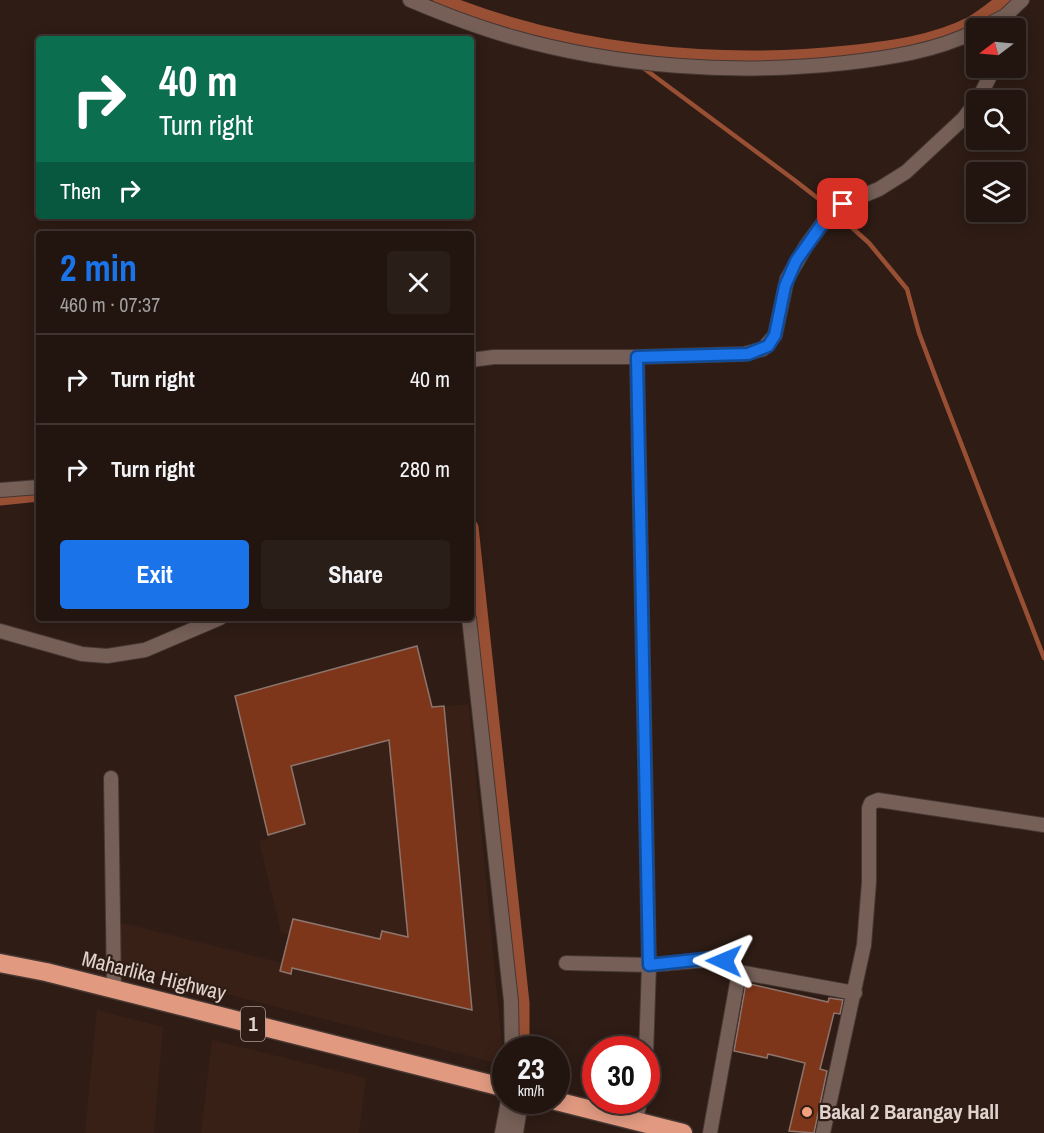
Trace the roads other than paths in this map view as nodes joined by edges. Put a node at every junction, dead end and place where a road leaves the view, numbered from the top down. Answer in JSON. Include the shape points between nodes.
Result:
{"nodes":[{"id":1,"x":410,"y":0,"type":"edge"},
{"id":2,"x":1022,"y":0,"type":"edge"},
{"id":3,"x":1007,"y":18,"type":"edge"},
{"id":4,"x":966,"y":35,"type":"edge"},
{"id":5,"x":966,"y":115,"type":"edge"},
{"id":6,"x":637,"y":357,"type":"junction"},
{"id":7,"x":474,"y":360,"type":"edge"},
{"id":8,"x":36,"y":487,"type":"edge"},
{"id":9,"x":0,"y":490,"type":"edge"},
{"id":10,"x":213,"y":621,"type":"edge"},
{"id":11,"x":469,"y":621,"type":"edge"},
{"id":12,"x":0,"y":631,"type":"edge"},
{"id":13,"x":111,"y":778,"type":"dead end"},
{"id":14,"x":1044,"y":825,"type":"edge"},
{"id":15,"x":0,"y":963,"type":"edge"},
{"id":16,"x":566,"y":963,"type":"dead end"},
{"id":17,"x":649,"y":965,"type":"junction"},
{"id":18,"x":739,"y":972,"type":"junction"},
{"id":19,"x":114,"y":989,"type":"junction"},
{"id":20,"x":855,"y":993,"type":"junction"},
{"id":21,"x":512,"y":1036,"type":"edge"},
{"id":22,"x":647,"y":1036,"type":"edge"},
{"id":23,"x":492,"y":1084,"type":"edge"},
{"id":24,"x":570,"y":1104,"type":"edge"},
{"id":25,"x":506,"y":1114,"type":"edge"},
{"id":26,"x":519,"y":1114,"type":"edge"},
{"id":27,"x":637,"y":1114,"type":"edge"},
{"id":28,"x":636,"y":1121,"type":"junction"},
{"id":29,"x":675,"y":1132,"type":"edge"},
{"id":30,"x":502,"y":1133,"type":"edge"},
{"id":31,"x":516,"y":1133,"type":"edge"},
{"id":32,"x":710,"y":1133,"type":"edge"},
{"id":33,"x":823,"y":1133,"type":"edge"}],
"edges":[{"from":1,"to":4,"type":"street","via":[[477,27],[547,46],[617,59],[710,67],[784,68],[874,60],[934,47]]},
{"from":2,"to":3,"type":"street"},
{"from":5,"to":6,"type":"street","via":[[906,172],[843,204],[825,220],[787,279],[778,327],[768,346],[748,354]]},
{"from":6,"to":7,"type":"street"},
{"from":6,"to":17,"type":"street"},
{"from":8,"to":9,"type":"street"},
{"from":10,"to":12,"type":"street","via":[[146,650],[107,656],[82,654]]},
{"from":11,"to":21,"type":"street"},
{"from":13,"to":19,"type":"street"},
{"from":14,"to":20,"type":"street","via":[[873,801],[869,808],[866,928]]},
{"from":15,"to":19,"type":"highway","name":"Maharlika Highway","number":"1"},
{"from":16,"to":17,"type":"street"},
{"from":17,"to":18,"type":"street","via":[[717,958]]},
{"from":17,"to":22,"type":"street"},
{"from":18,"to":20,"type":"street"},
{"from":18,"to":32,"type":"street"},
{"from":19,"to":23,"type":"highway","name":"Maharlika Highway","number":"1"},
{"from":20,"to":33,"type":"street"},
{"from":24,"to":28,"type":"highway"},
{"from":25,"to":30,"type":"street"},
{"from":26,"to":31,"type":"street"},
{"from":27,"to":28,"type":"street"},
{"from":28,"to":29,"type":"highway"}]}
